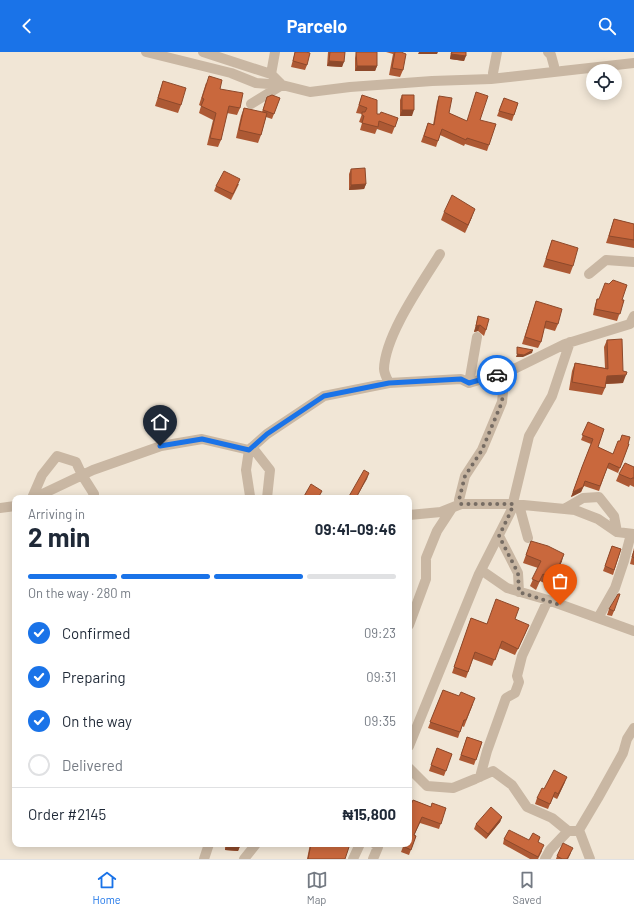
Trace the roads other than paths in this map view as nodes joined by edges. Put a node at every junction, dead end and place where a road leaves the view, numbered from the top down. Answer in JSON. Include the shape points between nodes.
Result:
{"nodes":[{"id":1,"x":146,"y":52,"type":"edge"},
{"id":2,"x":203,"y":52,"type":"edge"},
{"id":3,"x":275,"y":52,"type":"edge"},
{"id":4,"x":497,"y":52,"type":"edge"},
{"id":5,"x":548,"y":52,"type":"edge"},
{"id":6,"x":634,"y":63,"type":"edge"},
{"id":7,"x":554,"y":66,"type":"dead end"},
{"id":8,"x":493,"y":73,"type":"dead end"},
{"id":9,"x":271,"y":74,"type":"junction"},
{"id":10,"x":282,"y":84,"type":"junction"},
{"id":11,"x":251,"y":104,"type":"dead end"},
{"id":12,"x":440,"y":254,"type":"dead end"},
{"id":13,"x":634,"y":262,"type":"edge"},
{"id":14,"x":589,"y":274,"type":"dead end"},
{"id":15,"x":634,"y":316,"type":"edge"},
{"id":16,"x":477,"y":337,"type":"dead end"},
{"id":17,"x":570,"y":342,"type":"junction"},
{"id":18,"x":505,"y":372,"type":"junction"},
{"id":19,"x":389,"y":383,"type":"junction"},
{"id":20,"x":469,"y":383,"type":"junction"},
{"id":21,"x":250,"y":448,"type":"junction"},
{"id":22,"x":82,"y":475,"type":"junction"},
{"id":23,"x":34,"y":495,"type":"edge"},
{"id":24,"x":39,"y":495,"type":"edge"},
{"id":25,"x":93,"y":495,"type":"edge"},
{"id":26,"x":250,"y":495,"type":"edge"},
{"id":27,"x":267,"y":495,"type":"edge"},
{"id":28,"x":516,"y":505,"type":"junction"},
{"id":29,"x":12,"y":506,"type":"edge"},
{"id":30,"x":456,"y":506,"type":"junction"},
{"id":31,"x":0,"y":508,"type":"edge"},
{"id":32,"x":563,"y":509,"type":"junction"},
{"id":33,"x":412,"y":515,"type":"edge"},
{"id":34,"x":617,"y":532,"type":"junction"},
{"id":35,"x":633,"y":534,"type":"edge"},
{"id":36,"x":499,"y":536,"type":"junction"},
{"id":37,"x":528,"y":538,"type":"dead end"},
{"id":38,"x":481,"y":570,"type":"junction"},
{"id":39,"x":519,"y":592,"type":"junction"},
{"id":40,"x":548,"y":600,"type":"junction"},
{"id":41,"x":412,"y":617,"type":"edge"},
{"id":42,"x":598,"y":618,"type":"junction"},
{"id":43,"x":634,"y":631,"type":"edge"},
{"id":44,"x":634,"y":728,"type":"edge"},
{"id":45,"x":412,"y":738,"type":"edge"},
{"id":46,"x":631,"y":741,"type":"edge"},
{"id":47,"x":412,"y":771,"type":"edge"},
{"id":48,"x":480,"y":777,"type":"junction"},
{"id":49,"x":573,"y":831,"type":"junction"},
{"id":50,"x":207,"y":847,"type":"edge"},
{"id":51,"x":254,"y":847,"type":"edge"},
{"id":52,"x":359,"y":847,"type":"edge"},
{"id":53,"x":378,"y":847,"type":"edge"},
{"id":54,"x":204,"y":859,"type":"edge"},
{"id":55,"x":244,"y":859,"type":"edge"},
{"id":56,"x":353,"y":859,"type":"edge"},
{"id":57,"x":373,"y":859,"type":"edge"},
{"id":58,"x":545,"y":859,"type":"edge"},
{"id":59,"x":590,"y":859,"type":"edge"}],
"edges":[{"from":1,"to":10,"type":"street","via":[[230,73],[256,83]]},
{"from":2,"to":9,"type":"street"},
{"from":3,"to":9,"type":"street"},
{"from":4,"to":8,"type":"street"},
{"from":5,"to":7,"type":"street"},
{"from":6,"to":10,"type":"street","via":[[492,79],[425,81],[310,92]]},
{"from":9,"to":10,"type":"street"},
{"from":10,"to":11,"type":"street"},
{"from":12,"to":19,"type":"street","via":[[398,323],[384,370]]},
{"from":13,"to":14,"type":"street","via":[[606,260]]},
{"from":15,"to":17,"type":"street","via":[[630,324]]},
{"from":16,"to":20,"type":"street"},
{"from":17,"to":18,"type":"street"},
{"from":17,"to":28,"type":"street","via":[[552,396],[530,436]]},
{"from":18,"to":20,"type":"street"},
{"from":18,"to":30,"type":"street","via":[[502,402],[482,450],[465,476]]},
{"from":19,"to":20,"type":"street","via":[[461,379]]},
{"from":19,"to":21,"type":"street","via":[[324,396]]},
{"from":21,"to":22,"type":"street","via":[[202,439],[160,446]]},
{"from":21,"to":26,"type":"street","via":[[246,470]]},
{"from":21,"to":27,"type":"street","via":[[261,456],[270,470]]},
{"from":22,"to":23,"type":"street","via":[[76,462],[56,456],[42,475]]},
{"from":22,"to":24,"type":"street"},
{"from":22,"to":25,"type":"street"},
{"from":28,"to":30,"type":"street"},
{"from":28,"to":32,"type":"street"},
{"from":28,"to":36,"type":"street"},
{"from":28,"to":37,"type":"street"},
{"from":29,"to":31,"type":"street"},
{"from":30,"to":33,"type":"street","via":[[441,512]]},
{"from":30,"to":41,"type":"street","via":[[438,531],[426,558],[426,579]]},
{"from":32,"to":34,"type":"street","via":[[575,510],[598,519]]},
{"from":32,"to":34,"type":"street","via":[[583,498],[599,497],[614,516]]},
{"from":34,"to":35,"type":"street"},
{"from":35,"to":42,"type":"street","via":[[615,588]]},
{"from":36,"to":38,"type":"street"},
{"from":36,"to":39,"type":"street","via":[[518,573]]},
{"from":38,"to":39,"type":"street","via":[[507,588]]},
{"from":38,"to":45,"type":"street"},
{"from":39,"to":40,"type":"street"},
{"from":40,"to":42,"type":"street"},
{"from":40,"to":48,"type":"street","via":[[522,656],[517,676],[519,682],[515,693],[506,698]]},
{"from":42,"to":43,"type":"street"},
{"from":44,"to":46,"type":"street"},
{"from":46,"to":49,"type":"street","via":[[598,798]]},
{"from":47,"to":48,"type":"street","via":[[427,786],[452,788]]},
{"from":48,"to":49,"type":"street","via":[[493,771],[512,785],[527,807]]},
{"from":49,"to":58,"type":"street","via":[[550,850]]},
{"from":49,"to":59,"type":"street"},
{"from":50,"to":54,"type":"street"},
{"from":51,"to":55,"type":"street"},
{"from":52,"to":56,"type":"street"},
{"from":53,"to":57,"type":"street"}]}
